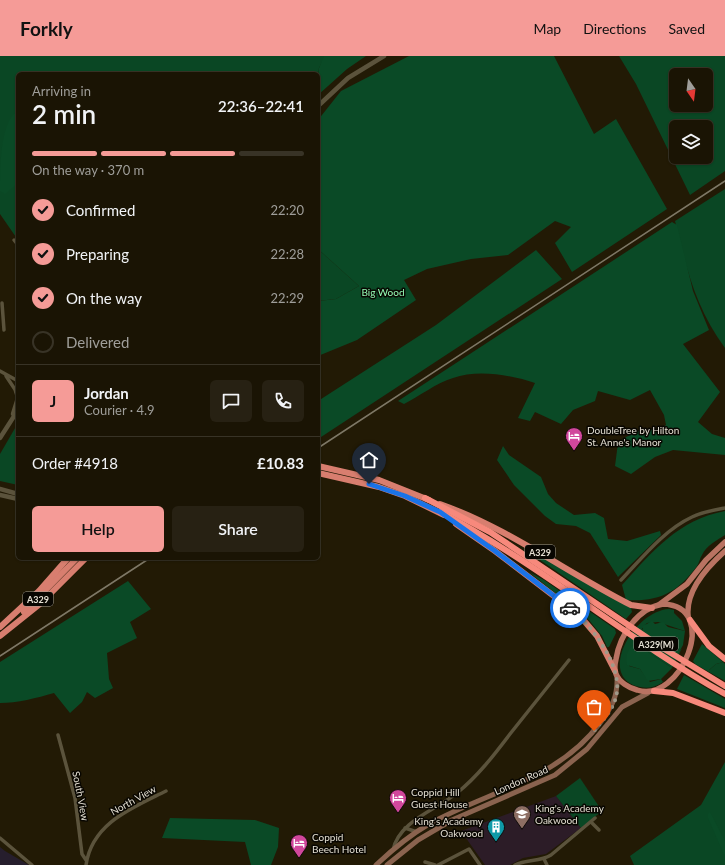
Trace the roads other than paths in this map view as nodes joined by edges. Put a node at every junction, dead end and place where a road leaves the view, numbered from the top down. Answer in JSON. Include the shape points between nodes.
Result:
{"nodes":[{"id":1,"x":384,"y":56,"type":"edge"},
{"id":2,"x":320,"y":104,"type":"edge"},
{"id":3,"x":14,"y":240,"type":"dead end"},
{"id":4,"x":16,"y":242,"type":"edge"},
{"id":5,"x":2,"y":303,"type":"dead end"},
{"id":6,"x":2,"y":319,"type":"edge"},
{"id":7,"x":4,"y":330,"type":"dead end"},
{"id":8,"x":0,"y":371,"type":"edge"},
{"id":9,"x":5,"y":375,"type":"junction"},
{"id":10,"x":16,"y":380,"type":"edge"},
{"id":11,"x":16,"y":391,"type":"edge"},
{"id":12,"x":16,"y":404,"type":"edge"},
{"id":13,"x":16,"y":413,"type":"edge"},
{"id":14,"x":12,"y":418,"type":"junction"},
{"id":15,"x":0,"y":438,"type":"edge"},
{"id":16,"x":320,"y":466,"type":"edge"},
{"id":17,"x":320,"y":472,"type":"edge"},
{"id":18,"x":0,"y":489,"type":"edge"},
{"id":19,"x":16,"y":493,"type":"edge"},
{"id":20,"x":0,"y":495,"type":"edge"},
{"id":21,"x":425,"y":498,"type":"junction"},
{"id":22,"x":16,"y":499,"type":"edge"},
{"id":23,"x":725,"y":508,"type":"edge"},
{"id":24,"x":440,"y":512,"type":"junction"},
{"id":25,"x":725,"y":542,"type":"edge"},
{"id":26,"x":725,"y":551,"type":"edge"},
{"id":27,"x":66,"y":560,"type":"edge"},
{"id":28,"x":75,"y":560,"type":"edge"},
{"id":29,"x":84,"y":560,"type":"edge"},
{"id":30,"x":621,"y":580,"type":"dead end"},
{"id":31,"x":655,"y":607,"type":"junction"},
{"id":32,"x":689,"y":617,"type":"junction"},
{"id":33,"x":613,"y":619,"type":"junction"},
{"id":34,"x":0,"y":627,"type":"edge"},
{"id":35,"x":0,"y":635,"type":"edge"},
{"id":36,"x":725,"y":659,"type":"edge"},
{"id":37,"x":569,"y":660,"type":"dead end"},
{"id":38,"x":694,"y":673,"type":"junction"},
{"id":39,"x":616,"y":674,"type":"junction"},
{"id":40,"x":725,"y":686,"type":"edge"},
{"id":41,"x":651,"y":692,"type":"junction"},
{"id":42,"x":725,"y":694,"type":"edge"},
{"id":43,"x":725,"y":713,"type":"edge"},
{"id":44,"x":58,"y":735,"type":"dead end"},
{"id":45,"x":166,"y":791,"type":"dead end"},
{"id":46,"x":595,"y":818,"type":"dead end"},
{"id":47,"x":591,"y":822,"type":"junction"},
{"id":48,"x":409,"y":825,"type":"junction"},
{"id":49,"x":405,"y":828,"type":"junction"},
{"id":50,"x":411,"y":830,"type":"junction"},
{"id":51,"x":599,"y":830,"type":"dead end"},
{"id":52,"x":417,"y":832,"type":"junction"},
{"id":53,"x":0,"y":838,"type":"edge"},
{"id":54,"x":393,"y":851,"type":"junction"},
{"id":55,"x":544,"y":859,"type":"junction"},
{"id":56,"x":86,"y":860,"type":"junction"},
{"id":57,"x":425,"y":862,"type":"dead end"},
{"id":58,"x":32,"y":865,"type":"edge"},
{"id":59,"x":86,"y":865,"type":"edge"},
{"id":60,"x":376,"y":865,"type":"edge"},
{"id":61,"x":387,"y":865,"type":"edge"},
{"id":62,"x":434,"y":865,"type":"edge"},
{"id":63,"x":438,"y":865,"type":"edge"},
{"id":64,"x":480,"y":865,"type":"edge"},
{"id":65,"x":515,"y":865,"type":"edge"},
{"id":66,"x":547,"y":865,"type":"edge"}],
"edges":[{"from":1,"to":2,"type":"street","via":[[348,78]]},
{"from":3,"to":4,"type":"street"},
{"from":5,"to":6,"type":"street"},
{"from":6,"to":7,"type":"street"},
{"from":8,"to":9,"type":"street"},
{"from":9,"to":10,"type":"street"},
{"from":9,"to":11,"type":"street"},
{"from":12,"to":14,"type":"street"},
{"from":13,"to":14,"type":"street"},
{"from":14,"to":15,"type":"street"},
{"from":16,"to":21,"type":"highway","number":"A329","via":[[379,480]]},
{"from":17,"to":24,"type":"highway","number":"A329","via":[[378,487]]},
{"from":18,"to":19,"type":"street"},
{"from":20,"to":22,"type":"street"},
{"from":21,"to":31,"type":"highway","number":"A329","via":[[496,528],[631,605]]},
{"from":21,"to":33,"type":"highway","number":"A329(M)","via":[[490,532]]},
{"from":23,"to":30,"type":"street","via":[[692,516],[659,541]]},
{"from":24,"to":33,"type":"highway","number":"A329(M)","via":[[503,548]]},
{"from":24,"to":39,"type":"highway","number":"A329","via":[[580,616],[597,636]]},
{"from":25,"to":31,"type":"main road","via":[[683,588]]},
{"from":26,"to":32,"type":"main road","via":[[691,593],[688,602]]},
{"from":27,"to":34,"type":"highway","number":"A329","via":[[39,591]]},
{"from":28,"to":35,"type":"highway","number":"A329"},
{"from":29,"to":35,"type":"highway","number":"A329","via":[[40,604]]},
{"from":31,"to":32,"type":"main road","via":[[679,607]]},
{"from":31,"to":39,"type":"main road","via":[[639,616],[628,628],[618,649]]},
{"from":32,"to":36,"type":"highway","via":[[709,646]]},
{"from":32,"to":41,"type":"main road","via":[[691,645],[684,663],[671,679]]},
{"from":33,"to":38,"type":"highway","number":"A329(M)"},
{"from":37,"to":48,"type":"street","name":"London Road","via":[[484,767],[459,792]]},
{"from":38,"to":40,"type":"highway","number":"A329(M)"},
{"from":38,"to":42,"type":"highway","number":"A329(M)"},
{"from":39,"to":41,"type":"main road","via":[[628,687]]},
{"from":39,"to":52,"type":"main road","name":"London Road","via":[[617,693],[612,706],[594,731],[570,755],[538,776],[471,804]]},
{"from":41,"to":43,"type":"highway","via":[[673,693]]},
{"from":41,"to":61,"type":"main road","name":"London Road","via":[[622,707],[587,749],[555,775],[452,820],[418,840]]},
{"from":44,"to":56,"type":"street","name":"South View","via":[[75,798],[82,854]]},
{"from":45,"to":56,"type":"street","name":"North View","via":[[118,816],[104,827],[96,836]]},
{"from":46,"to":47,"type":"street"},
{"from":47,"to":51,"type":"street"},
{"from":47,"to":55,"type":"street"},
{"from":48,"to":49,"type":"street","name":"London Road"},
{"from":48,"to":50,"type":"street"},
{"from":49,"to":50,"type":"street"},
{"from":49,"to":54,"type":"street","name":"London Road","via":[[399,834]]},
{"from":50,"to":52,"type":"street"},
{"from":52,"to":54,"type":"main road","name":"London Road"},
{"from":53,"to":58,"type":"street"},
{"from":54,"to":60,"type":"main road","name":"London Road"},
{"from":55,"to":65,"type":"street","via":[[529,860]]},
{"from":55,"to":66,"type":"street"},
{"from":56,"to":59,"type":"street","name":"North View"},
{"from":57,"to":62,"type":"street"},
{"from":63,"to":64,"type":"street","via":[[469,849]]}]}
